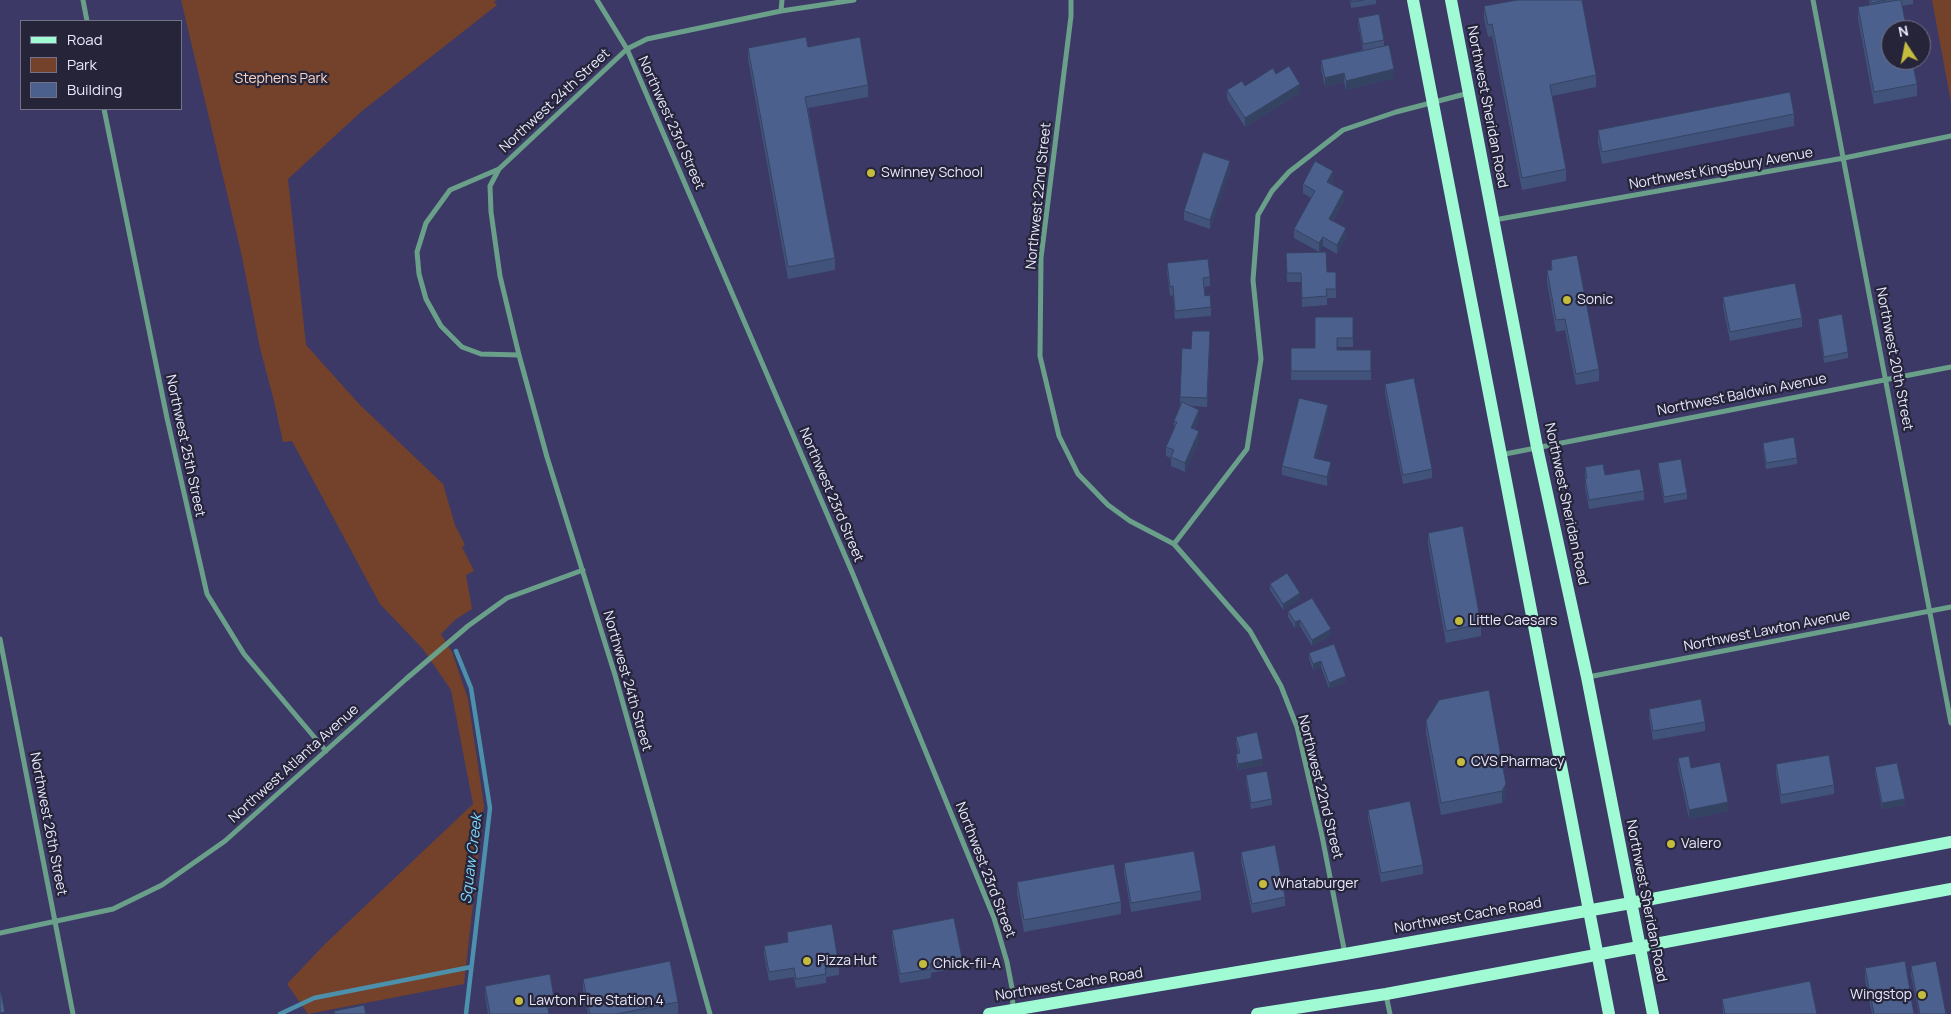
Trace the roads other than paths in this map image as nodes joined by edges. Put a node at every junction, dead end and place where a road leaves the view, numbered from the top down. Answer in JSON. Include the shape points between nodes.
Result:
{"nodes":[{"id":1,"x":83,"y":0,"type":"edge"},
{"id":2,"x":597,"y":0,"type":"edge"},
{"id":3,"x":782,"y":0,"type":"edge"},
{"id":4,"x":854,"y":0,"type":"edge"},
{"id":5,"x":1071,"y":0,"type":"edge"},
{"id":6,"x":1414,"y":0,"type":"edge"},
{"id":7,"x":1451,"y":0,"type":"edge"},
{"id":8,"x":1813,"y":0,"type":"edge"},
{"id":9,"x":781,"y":11,"type":"junction"},
{"id":10,"x":87,"y":20,"type":"edge"},
{"id":11,"x":627,"y":49,"type":"junction"},
{"id":12,"x":1469,"y":93,"type":"junction"},
{"id":13,"x":1433,"y":102,"type":"junction"},
{"id":14,"x":104,"y":110,"type":"edge"},
{"id":15,"x":1951,"y":136,"type":"edge"},
{"id":16,"x":1844,"y":158,"type":"junction"},
{"id":17,"x":499,"y":169,"type":"junction"},
{"id":18,"x":1494,"y":220,"type":"junction"},
{"id":19,"x":519,"y":355,"type":"junction"},
{"id":20,"x":1951,"y":367,"type":"edge"},
{"id":21,"x":1886,"y":379,"type":"junction"},
{"id":22,"x":1538,"y":447,"type":"junction"},
{"id":23,"x":1500,"y":455,"type":"junction"},
{"id":24,"x":1174,"y":544,"type":"junction"},
{"id":25,"x":583,"y":570,"type":"junction"},
{"id":26,"x":1951,"y":607,"type":"edge"},
{"id":27,"x":1931,"y":611,"type":"junction"},
{"id":28,"x":0,"y":639,"type":"edge"},
{"id":29,"x":1588,"y":677,"type":"junction"},
{"id":30,"x":1951,"y":723,"type":"edge"},
{"id":31,"x":326,"y":751,"type":"junction"},
{"id":32,"x":1951,"y":842,"type":"edge"},
{"id":33,"x":1951,"y":889,"type":"edge"},
{"id":34,"x":1631,"y":902,"type":"junction"},
{"id":35,"x":1589,"y":910,"type":"junction"},
{"id":36,"x":55,"y":922,"type":"junction"},
{"id":37,"x":0,"y":933,"type":"edge"},
{"id":38,"x":1640,"y":946,"type":"junction"},
{"id":39,"x":1345,"y":954,"type":"junction"},
{"id":40,"x":1597,"y":954,"type":"junction"},
{"id":41,"x":1386,"y":994,"type":"junction"},
{"id":42,"x":1012,"y":1012,"type":"edge"},
{"id":43,"x":73,"y":1014,"type":"edge"},
{"id":44,"x":710,"y":1014,"type":"edge"},
{"id":45,"x":989,"y":1014,"type":"edge"},
{"id":46,"x":1257,"y":1014,"type":"edge"},
{"id":47,"x":1390,"y":1014,"type":"edge"},
{"id":48,"x":1609,"y":1014,"type":"edge"},
{"id":49,"x":1653,"y":1014,"type":"edge"}],
"edges":[{"from":1,"to":10,"type":"street"},
{"from":2,"to":11,"type":"street","name":"Northwest 23rd Street"},
{"from":3,"to":9,"type":"street"},
{"from":4,"to":9,"type":"street","name":"Northwest 24th Street"},
{"from":5,"to":24,"type":"street","name":"Northwest 22nd Street","via":[[1041,258],[1040,356],[1059,436],[1078,474],[1108,505],[1130,521]]},
{"from":6,"to":13,"type":"main road"},
{"from":7,"to":12,"type":"main road","name":"Northwest Sheridan Road"},
{"from":8,"to":16,"type":"street","name":"Northwest 20th Street"},
{"from":9,"to":11,"type":"street","name":"Northwest 24th Street","via":[[647,39]]},
{"from":11,"to":17,"type":"street","name":"Northwest 24th Street"},
{"from":11,"to":42,"type":"street","name":"Northwest 23rd Street","via":[[848,563],[994,918],[1008,962]]},
{"from":12,"to":13,"type":"street"},
{"from":12,"to":18,"type":"main road","name":"Northwest Sheridan Road"},
{"from":13,"to":23,"type":"main road"},
{"from":13,"to":24,"type":"street","via":[[1343,130],[1290,172],[1272,191],[1258,215],[1253,280],[1261,359],[1247,449]]},
{"from":14,"to":31,"type":"street","name":"Northwest 25th Street","via":[[167,418],[207,594],[244,654]]},
{"from":15,"to":16,"type":"street","name":"Northwest Kingsbury Avenue"},
{"from":16,"to":18,"type":"street","name":"Northwest Kingsbury Avenue"},
{"from":16,"to":21,"type":"street","name":"Northwest 20th Street"},
{"from":17,"to":19,"type":"street","name":"Northwest 24th Street","via":[[490,186],[491,212],[500,276]]},
{"from":17,"to":19,"type":"street","name":"Northwest 24th Street","via":[[450,190],[426,223],[417,252],[419,274],[426,299],[441,326],[462,347],[481,354]]},
{"from":18,"to":22,"type":"main road","name":"Northwest Sheridan Road"},
{"from":19,"to":25,"type":"street","name":"Northwest 24th Street"},
{"from":20,"to":21,"type":"street","name":"Northwest Baldwin Avenue"},
{"from":21,"to":22,"type":"street","name":"Northwest Baldwin Avenue"},
{"from":21,"to":27,"type":"street","name":"Northwest 20th Street"},
{"from":22,"to":23,"type":"street","name":"Northwest Baldwin Avenue"},
{"from":22,"to":29,"type":"main road","name":"Northwest Sheridan Road"},
{"from":23,"to":35,"type":"main road"},
{"from":24,"to":39,"type":"street","name":"Northwest 22nd Street","via":[[1250,632],[1281,686],[1297,727]]},
{"from":25,"to":31,"type":"street","name":"Northwest Atlanta Avenue","via":[[507,598],[468,626]]},
{"from":25,"to":44,"type":"street","name":"Northwest 24th Street"},
{"from":26,"to":27,"type":"street","name":"Northwest Lawton Avenue"},
{"from":27,"to":29,"type":"street","name":"Northwest Lawton Avenue"},
{"from":27,"to":30,"type":"street","name":"Northwest 20th Street"},
{"from":28,"to":36,"type":"street","name":"Northwest 26th Street"},
{"from":29,"to":34,"type":"main road","name":"Northwest Sheridan Road"},
{"from":31,"to":36,"type":"street","name":"Northwest Atlanta Avenue","via":[[225,841],[162,885],[113,909]]},
{"from":32,"to":34,"type":"main road","name":"Northwest Cache Road"},
{"from":33,"to":38,"type":"main road"},
{"from":34,"to":35,"type":"main road","name":"Northwest Cache Road"},
{"from":34,"to":38,"type":"main road","name":"Northwest Sheridan Road"},
{"from":35,"to":39,"type":"main road","name":"Northwest Cache Road"},
{"from":35,"to":40,"type":"main road"},
{"from":36,"to":37,"type":"street","name":"Northwest Atlanta Avenue"},
{"from":36,"to":43,"type":"street","name":"Northwest 26th Street"},
{"from":38,"to":40,"type":"main road"},
{"from":38,"to":49,"type":"main road","name":"Northwest Sheridan Road"},
{"from":39,"to":42,"type":"main road","name":"Northwest Cache Road"},
{"from":40,"to":41,"type":"main road"},
{"from":40,"to":48,"type":"main road"},
{"from":41,"to":46,"type":"main road"},
{"from":41,"to":47,"type":"street"},
{"from":42,"to":45,"type":"main road","name":"Northwest Cache Road"}]}
